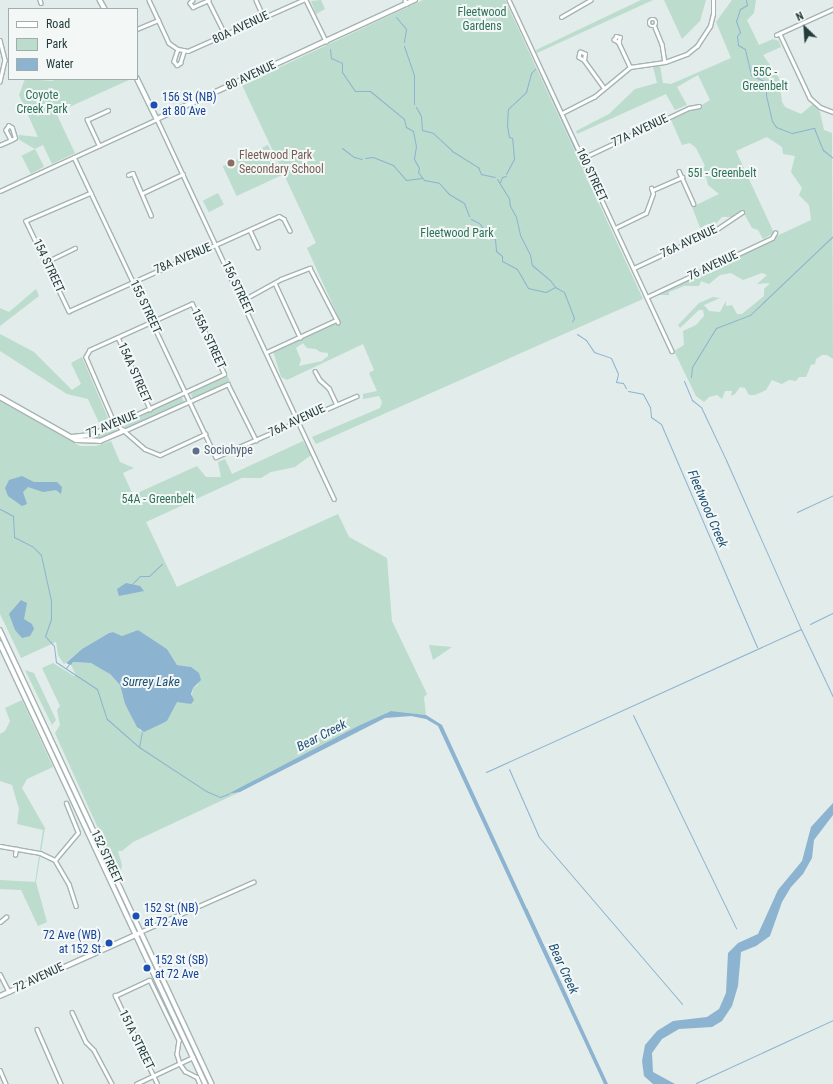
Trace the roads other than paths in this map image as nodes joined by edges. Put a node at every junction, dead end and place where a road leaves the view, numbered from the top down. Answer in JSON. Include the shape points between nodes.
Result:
{"nodes":[{"id":1,"x":149,"y":0,"type":"edge"},
{"id":2,"x":193,"y":0,"type":"edge"},
{"id":3,"x":208,"y":0,"type":"edge"},
{"id":4,"x":256,"y":0,"type":"edge"},
{"id":5,"x":303,"y":0,"type":"edge"},
{"id":6,"x":306,"y":0,"type":"edge"},
{"id":7,"x":415,"y":0,"type":"edge"},
{"id":8,"x":509,"y":0,"type":"edge"},
{"id":9,"x":589,"y":0,"type":"edge"},
{"id":10,"x":713,"y":0,"type":"edge"},
{"id":11,"x":406,"y":2,"type":"edge"},
{"id":12,"x":833,"y":9,"type":"edge"},
{"id":13,"x":561,"y":17,"type":"dead end"},
{"id":14,"x":264,"y":18,"type":"junction"},
{"id":15,"x":158,"y":20,"type":"junction"},
{"id":16,"x":655,"y":27,"type":"dead end"},
{"id":17,"x":138,"y":29,"type":"edge"},
{"id":18,"x":780,"y":34,"type":"junction"},
{"id":19,"x":776,"y":35,"type":"dead end"},
{"id":20,"x":226,"y":36,"type":"junction"},
{"id":21,"x":0,"y":40,"type":"edge"},
{"id":22,"x":326,"y":42,"type":"junction"},
{"id":23,"x":619,"y":43,"type":"dead end"},
{"id":24,"x":178,"y":49,"type":"junction"},
{"id":25,"x":184,"y":51,"type":"junction"},
{"id":26,"x":584,"y":60,"type":"dead end"},
{"id":27,"x":665,"y":62,"type":"junction"},
{"id":28,"x":630,"y":67,"type":"junction"},
{"id":29,"x":138,"y":80,"type":"edge"},
{"id":30,"x":0,"y":81,"type":"edge"},
{"id":31,"x":604,"y":88,"type":"junction"},
{"id":32,"x":699,"y":106,"type":"dead end"},
{"id":33,"x":108,"y":110,"type":"dead end"},
{"id":34,"x":832,"y":112,"type":"edge"},
{"id":35,"x":562,"y":113,"type":"junction"},
{"id":36,"x":157,"y":120,"type":"junction"},
{"id":37,"x":11,"y":140,"type":"junction"},
{"id":38,"x":0,"y":145,"type":"edge"},
{"id":39,"x":99,"y":146,"type":"junction"},
{"id":40,"x":74,"y":157,"type":"junction"},
{"id":41,"x":583,"y":158,"type":"junction"},
{"id":42,"x":679,"y":171,"type":"dead end"},
{"id":43,"x":183,"y":174,"type":"junction"},
{"id":44,"x":128,"y":175,"type":"dead end"},
{"id":45,"x":682,"y":177,"type":"junction"},
{"id":46,"x":0,"y":191,"type":"edge"},
{"id":47,"x":91,"y":193,"type":"junction"},
{"id":48,"x":143,"y":193,"type":"junction"},
{"id":49,"x":694,"y":204,"type":"dead end"},
{"id":50,"x":742,"y":212,"type":"dead end"},
{"id":51,"x":151,"y":215,"type":"dead end"},
{"id":52,"x":615,"y":228,"type":"junction"},
{"id":53,"x":250,"y":230,"type":"junction"},
{"id":54,"x":290,"y":231,"type":"dead end"},
{"id":55,"x":775,"y":233,"type":"dead end"},
{"id":56,"x":217,"y":245,"type":"junction"},
{"id":57,"x":258,"y":247,"type":"dead end"},
{"id":58,"x":74,"y":248,"type":"dead end"},
{"id":59,"x":46,"y":262,"type":"junction"},
{"id":60,"x":634,"y":268,"type":"junction"},
{"id":61,"x":132,"y":281,"type":"junction"},
{"id":62,"x":275,"y":283,"type":"junction"},
{"id":63,"x":647,"y":297,"type":"junction"},
{"id":64,"x":243,"y":300,"type":"junction"},
{"id":65,"x":69,"y":311,"type":"joint"},
{"id":66,"x":152,"y":322,"type":"junction"},
{"id":67,"x":118,"y":337,"type":"junction"},
{"id":68,"x":300,"y":337,"type":"junction"},
{"id":69,"x":672,"y":351,"type":"dead end"},
{"id":70,"x":267,"y":352,"type":"junction"},
{"id":71,"x":315,"y":371,"type":"dead end"},
{"id":72,"x":224,"y":374,"type":"joint"},
{"id":73,"x":228,"y":384,"type":"joint"},
{"id":74,"x":185,"y":393,"type":"junction"},
{"id":75,"x":356,"y":396,"type":"dead end"},
{"id":76,"x":0,"y":397,"type":"edge"},
{"id":77,"x":189,"y":401,"type":"junction"},
{"id":78,"x":336,"y":403,"type":"junction"},
{"id":79,"x":150,"y":409,"type":"junction"},
{"id":80,"x":298,"y":420,"type":"junction"},
{"id":81,"x":116,"y":424,"type":"junction"},
{"id":82,"x":124,"y":431,"type":"junction"},
{"id":83,"x":205,"y":434,"type":"junction"},
{"id":84,"x":69,"y":437,"type":"junction"},
{"id":85,"x":256,"y":440,"type":"junction"},
{"id":86,"x":216,"y":457,"type":"joint"},
{"id":87,"x":334,"y":499,"type":"dead end"},
{"id":88,"x":0,"y":630,"type":"edge"},
{"id":89,"x":0,"y":643,"type":"edge"},
{"id":90,"x":66,"y":803,"type":"dead end"},
{"id":91,"x":0,"y":846,"type":"edge"},
{"id":92,"x":16,"y":849,"type":"junction"},
{"id":93,"x":15,"y":855,"type":"dead end"},
{"id":94,"x":55,"y":860,"type":"junction"},
{"id":95,"x":253,"y":882,"type":"dead end"},
{"id":96,"x":76,"y":906,"type":"dead end"},
{"id":97,"x":6,"y":917,"type":"dead end"},
{"id":98,"x":0,"y":922,"type":"edge"},
{"id":99,"x":140,"y":932,"type":"junction"},
{"id":100,"x":135,"y":935,"type":"junction"},
{"id":101,"x":0,"y":974,"type":"edge"},
{"id":102,"x":9,"y":992,"type":"junction"},
{"id":103,"x":0,"y":996,"type":"edge"},
{"id":104,"x":72,"y":1012,"type":"dead end"},
{"id":105,"x":37,"y":1029,"type":"dead end"},
{"id":106,"x":194,"y":1057,"type":"junction"},
{"id":107,"x":180,"y":1064,"type":"junction"},
{"id":108,"x":0,"y":1070,"type":"edge"},
{"id":109,"x":154,"y":1076,"type":"junction"},
{"id":110,"x":208,"y":1076,"type":"junction"},
{"id":111,"x":6,"y":1084,"type":"edge"},
{"id":112,"x":61,"y":1084,"type":"edge"},
{"id":113,"x":112,"y":1084,"type":"edge"},
{"id":114,"x":136,"y":1084,"type":"edge"},
{"id":115,"x":157,"y":1084,"type":"edge"},
{"id":116,"x":200,"y":1084,"type":"edge"},
{"id":117,"x":206,"y":1084,"type":"edge"},
{"id":118,"x":212,"y":1084,"type":"edge"}],
"edges":[{"from":1,"to":15,"type":"street"},
{"from":2,"to":3,"type":"street","via":[[190,3],[193,6]]},
{"from":3,"to":20,"type":"street"},
{"from":4,"to":14,"type":"street"},
{"from":5,"to":14,"type":"street","name":"80A AVENUE"},
{"from":6,"to":22,"type":"street"},
{"from":7,"to":11,"type":"main road","name":"80 AVENUE"},
{"from":8,"to":35,"type":"street","name":"160 STREET"},
{"from":9,"to":13,"type":"street"},
{"from":10,"to":27,"type":"street","via":[[712,20],[700,41],[687,54]]},
{"from":11,"to":22,"type":"main road","name":"80 AVENUE"},
{"from":12,"to":18,"type":"street"},
{"from":14,"to":20,"type":"street","name":"80A AVENUE"},
{"from":15,"to":17,"type":"street"},
{"from":15,"to":24,"type":"street","via":[[169,43]]},
{"from":16,"to":27,"type":"street","via":[[662,44]]},
{"from":18,"to":19,"type":"street"},
{"from":18,"to":34,"type":"street","via":[[810,98],[820,107]]},
{"from":20,"to":25,"type":"street","name":"80A AVENUE","via":[[193,50]]},
{"from":21,"to":30,"type":"street","via":[[6,60]]},
{"from":22,"to":36,"type":"main road","name":"80 AVENUE"},
{"from":23,"to":28,"type":"street"},
{"from":24,"to":25,"type":"street"},
{"from":24,"to":25,"type":"street","via":[[174,61],[177,65]]},
{"from":26,"to":31,"type":"street"},
{"from":27,"to":28,"type":"street"},
{"from":28,"to":31,"type":"street"},
{"from":29,"to":36,"type":"main road","name":"156 STREET"},
{"from":31,"to":35,"type":"street","via":[[590,100]]},
{"from":32,"to":41,"type":"street","name":"77A AVENUE","via":[[689,108]]},
{"from":33,"to":39,"type":"street","via":[[87,120]]},
{"from":35,"to":41,"type":"street","name":"160 STREET"},
{"from":36,"to":39,"type":"street","name":"80 AVENUE"},
{"from":36,"to":43,"type":"street","name":"156 STREET"},
{"from":37,"to":37,"type":"street","via":[[15,134],[9,126],[6,130]]},
{"from":37,"to":38,"type":"street"},
{"from":39,"to":40,"type":"street","name":"80 AVENUE"},
{"from":40,"to":46,"type":"street","name":"80 AVENUE"},
{"from":40,"to":47,"type":"street","name":"155 STREET"},
{"from":41,"to":52,"type":"street","name":"160 STREET"},
{"from":42,"to":45,"type":"street"},
{"from":43,"to":48,"type":"street"},
{"from":43,"to":56,"type":"street","name":"156 STREET"},
{"from":44,"to":48,"type":"street","via":[[134,173]]},
{"from":45,"to":49,"type":"street"},
{"from":45,"to":52,"type":"street","via":[[652,189],[646,213]]},
{"from":47,"to":59,"type":"street","name":"154 STREET","via":[[26,221]]},
{"from":47,"to":61,"type":"street","name":"155 STREET"},
{"from":48,"to":51,"type":"street"},
{"from":50,"to":60,"type":"street","name":"76A AVENUE","via":[[717,229]]},
{"from":52,"to":60,"type":"street","name":"160 STREET"},
{"from":53,"to":54,"type":"street","name":"78A AVENUE","via":[[282,216]]},
{"from":53,"to":56,"type":"street","name":"78A AVENUE"},
{"from":53,"to":57,"type":"street"},
{"from":55,"to":63,"type":"street","name":"76 AVENUE","via":[[772,238]]},
{"from":56,"to":61,"type":"street","name":"78A AVENUE"},
{"from":56,"to":64,"type":"street","name":"156 STREET"},
{"from":58,"to":59,"type":"street"},
{"from":59,"to":65,"type":"street","name":"154 STREET"},
{"from":60,"to":63,"type":"street","name":"160 STREET"},
{"from":61,"to":65,"type":"street","name":"78A AVENUE"},
{"from":61,"to":66,"type":"street","name":"155 STREET"},
{"from":62,"to":64,"type":"street"},
{"from":62,"to":68,"type":"street"},
{"from":62,"to":68,"type":"street","via":[[311,268],[337,321]]},
{"from":63,"to":69,"type":"street","name":"160 STREET"},
{"from":64,"to":70,"type":"street","name":"156 STREET"},
{"from":66,"to":67,"type":"street"},
{"from":66,"to":72,"type":"street","name":"155A STREET","via":[[192,304]]},
{"from":66,"to":74,"type":"street","name":"155 STREET"},
{"from":67,"to":79,"type":"street","name":"154A STREET"},
{"from":67,"to":81,"type":"street","via":[[87,352],[86,358]]},
{"from":68,"to":70,"type":"street"},
{"from":70,"to":80,"type":"street","name":"156 STREET"},
{"from":71,"to":78,"type":"street","via":[[329,388]]},
{"from":72,"to":74,"type":"street","name":"77 AVENUE"},
{"from":73,"to":77,"type":"street","name":"77 AVENUE"},
{"from":73,"to":85,"type":"street","name":"155A STREET"},
{"from":74,"to":77,"type":"street","name":"155 STREET"},
{"from":74,"to":79,"type":"street","name":"77 AVENUE"},
{"from":75,"to":78,"type":"street","name":"76A AVENUE"},
{"from":76,"to":84,"type":"main road"},
{"from":77,"to":82,"type":"street","name":"77 AVENUE"},
{"from":77,"to":83,"type":"street","name":"155 STREET"},
{"from":78,"to":80,"type":"street","name":"76A AVENUE"},
{"from":79,"to":81,"type":"street","name":"77 AVENUE"},
{"from":80,"to":85,"type":"street","name":"76A AVENUE"},
{"from":80,"to":87,"type":"street","name":"156 STREET"},
{"from":81,"to":82,"type":"street"},
{"from":81,"to":84,"type":"main road","name":"77 AVENUE","via":[[92,435]]},
{"from":82,"to":83,"type":"street","via":[[144,448],[157,454]]},
{"from":82,"to":84,"type":"main road","name":"77 AVENUE","via":[[94,442]]},
{"from":83,"to":86,"type":"street","name":"155 STREET"},
{"from":85,"to":86,"type":"street","name":"76A AVENUE"},
{"from":88,"to":99,"type":"main road","name":"152 STREET"},
{"from":89,"to":100,"type":"main road","name":"152 STREET"},
{"from":90,"to":94,"type":"street","via":[[78,833]]},
{"from":91,"to":92,"type":"street"},
{"from":92,"to":93,"type":"street"},
{"from":92,"to":94,"type":"street","via":[[40,853]]},
{"from":94,"to":96,"type":"street","via":[[70,884]]},
{"from":95,"to":99,"type":"street","name":"72 AVENUE"},
{"from":97,"to":98,"type":"street"},
{"from":99,"to":100,"type":"main road","name":"72 AVENUE"},
{"from":99,"to":110,"type":"main road","name":"152 STREET"},
{"from":100,"to":102,"type":"main road","name":"72 AVENUE"},
{"from":100,"to":106,"type":"main road","name":"152 STREET"},
{"from":101,"to":102,"type":"street"},
{"from":102,"to":103,"type":"main road","name":"72 AVENUE"},
{"from":104,"to":113,"type":"street","via":[[86,1042],[94,1050]]},
{"from":105,"to":112,"type":"street"},
{"from":106,"to":107,"type":"street"},
{"from":106,"to":110,"type":"main road"},
{"from":106,"to":117,"type":"main road","name":"152 STREET"},
{"from":107,"to":109,"type":"street"},
{"from":107,"to":109,"type":"street","name":"151A STREET","via":[[176,1054],[179,1040],[150,980],[115,996]]},
{"from":107,"to":116,"type":"street","via":[[184,1071],[197,1078]]},
{"from":108,"to":111,"type":"street"},
{"from":109,"to":114,"type":"street"},
{"from":109,"to":115,"type":"street","name":"151A STREET"},
{"from":110,"to":118,"type":"main road","name":"152 STREET"}]}
